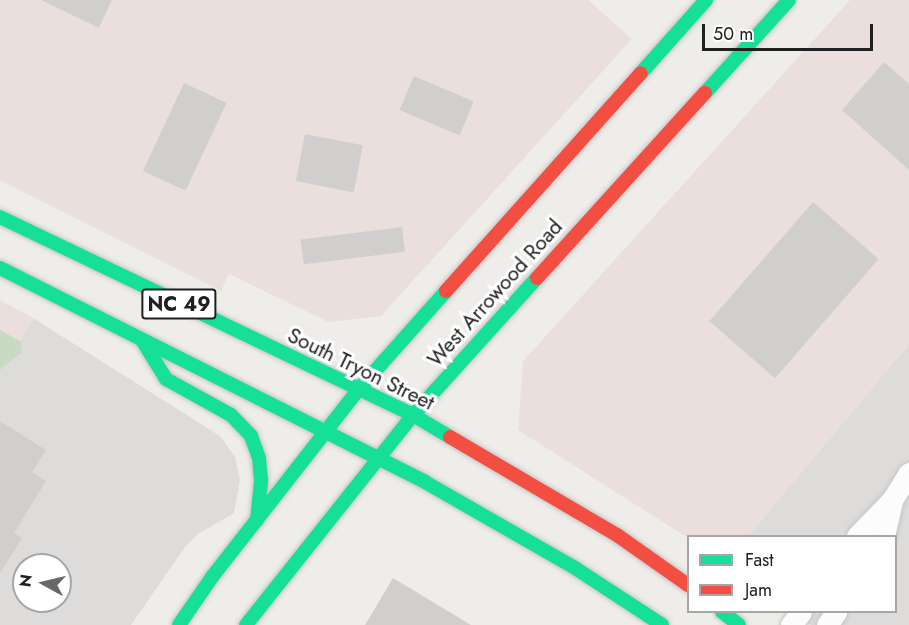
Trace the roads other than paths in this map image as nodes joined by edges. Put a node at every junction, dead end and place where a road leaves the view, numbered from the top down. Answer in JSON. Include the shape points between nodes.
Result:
{"nodes":[{"id":1,"x":706,"y":0,"type":"edge"},
{"id":2,"x":789,"y":0,"type":"edge"},
{"id":3,"x":0,"y":217,"type":"edge"},
{"id":4,"x":0,"y":268,"type":"edge"},
{"id":5,"x":142,"y":340,"type":"junction"},
{"id":6,"x":359,"y":389,"type":"junction"},
{"id":7,"x":413,"y":415,"type":"junction"},
{"id":8,"x":327,"y":431,"type":"junction"},
{"id":9,"x":379,"y":459,"type":"junction"},
{"id":10,"x":909,"y":473,"type":"edge"},
{"id":11,"x":892,"y":500,"type":"junction"},
{"id":12,"x":257,"y":520,"type":"junction"},
{"id":13,"x":859,"y":535,"type":"edge"},
{"id":14,"x":884,"y":535,"type":"edge"},
{"id":15,"x":687,"y":584,"type":"edge"},
{"id":16,"x":723,"y":613,"type":"edge"},
{"id":17,"x":800,"y":613,"type":"edge"},
{"id":18,"x":835,"y":613,"type":"edge"},
{"id":19,"x":179,"y":625,"type":"edge"},
{"id":20,"x":246,"y":625,"type":"edge"},
{"id":21,"x":662,"y":625,"type":"edge"},
{"id":22,"x":739,"y":625,"type":"edge"},
{"id":23,"x":791,"y":625,"type":"edge"},
{"id":24,"x":826,"y":625,"type":"edge"}],
"edges":[{"from":1,"to":6,"type":"main road","name":"West Arrowood Road"},
{"from":2,"to":7,"type":"main road","name":"West Arrowood Road"},
{"from":3,"to":6,"type":"main road","name":"South Tryon Street","number":"NC 49"},
{"from":4,"to":5,"type":"main road","number":"NC 49"},
{"from":5,"to":8,"type":"main road","number":"NC 49"},
{"from":5,"to":12,"type":"main road","via":[[166,379],[231,415],[251,436],[259,458],[261,482]]},
{"from":6,"to":7,"type":"main road","name":"South Tryon Street","number":"NC 49"},
{"from":6,"to":8,"type":"main road","name":"West Arrowood Road"},
{"from":7,"to":9,"type":"main road","name":"West Arrowood Road"},
{"from":7,"to":15,"type":"main road","name":"South Tryon Street","number":"NC 49","via":[[617,535]]},
{"from":8,"to":9,"type":"main road","number":"NC 49"},
{"from":8,"to":12,"type":"main road","name":"West Arrowood Road"},
{"from":9,"to":20,"type":"main road","name":"West Arrowood Road"},
{"from":9,"to":21,"type":"main road","number":"NC 49","via":[[574,568]]},
{"from":10,"to":11,"type":"street"},
{"from":11,"to":13,"type":"street"},
{"from":11,"to":14,"type":"street"},
{"from":12,"to":19,"type":"main road","name":"West Arrowood Road"},
{"from":16,"to":22,"type":"main road"},
{"from":17,"to":23,"type":"street"},
{"from":18,"to":24,"type":"street"}]}
